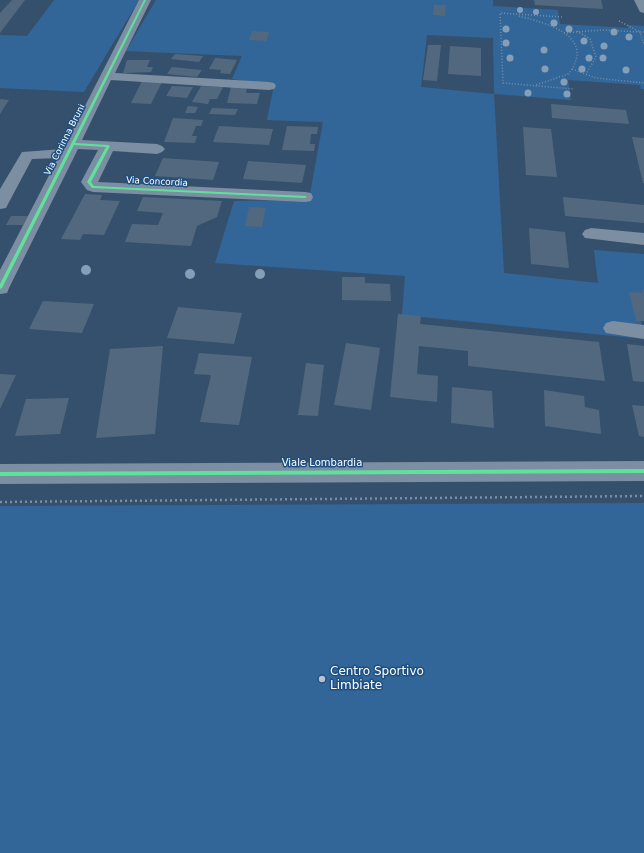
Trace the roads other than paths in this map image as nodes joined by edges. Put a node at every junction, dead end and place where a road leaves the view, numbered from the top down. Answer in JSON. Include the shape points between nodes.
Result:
{"nodes":[{"id":1,"x":145,"y":0,"type":"edge"},
{"id":2,"x":640,"y":0,"type":"edge"},
{"id":3,"x":644,"y":10,"type":"edge"},
{"id":4,"x":106,"y":76,"type":"junction"},
{"id":5,"x":269,"y":86,"type":"dead end"},
{"id":6,"x":108,"y":146,"type":"junction"},
{"id":7,"x":69,"y":148,"type":"junction"},
{"id":8,"x":157,"y":149,"type":"dead end"},
{"id":9,"x":0,"y":173,"type":"edge"},
{"id":10,"x":17,"y":173,"type":"junction"},
{"id":11,"x":305,"y":197,"type":"dead end"},
{"id":12,"x":0,"y":204,"type":"edge"},
{"id":13,"x":591,"y":234,"type":"dead end"},
{"id":14,"x":644,"y":239,"type":"edge"},
{"id":15,"x":4,"y":269,"type":"edge"},
{"id":16,"x":0,"y":288,"type":"edge"},
{"id":17,"x":613,"y":328,"type":"dead end"},
{"id":18,"x":644,"y":332,"type":"edge"},
{"id":19,"x":644,"y":471,"type":"edge"},
{"id":20,"x":0,"y":474,"type":"edge"}],
"edges":[{"from":1,"to":4,"type":"street","name":"Via Corinna Bruni"},
{"from":2,"to":3,"type":"street"},
{"from":4,"to":5,"type":"street"},
{"from":4,"to":7,"type":"street","name":"Via Corinna Bruni"},
{"from":6,"to":7,"type":"street"},
{"from":6,"to":8,"type":"street"},
{"from":6,"to":11,"type":"street","name":"Via Concordia","via":[[89,182],[93,186]]},
{"from":7,"to":10,"type":"street","via":[[27,155]]},
{"from":7,"to":15,"type":"street","name":"Via Corinna Bruni"},
{"from":9,"to":10,"type":"street"},
{"from":10,"to":12,"type":"street"},
{"from":13,"to":14,"type":"street"},
{"from":15,"to":16,"type":"street","name":"Via Corinna Bruni"},
{"from":17,"to":18,"type":"street"},
{"from":19,"to":20,"type":"street","name":"Viale Lombardia"}]}
